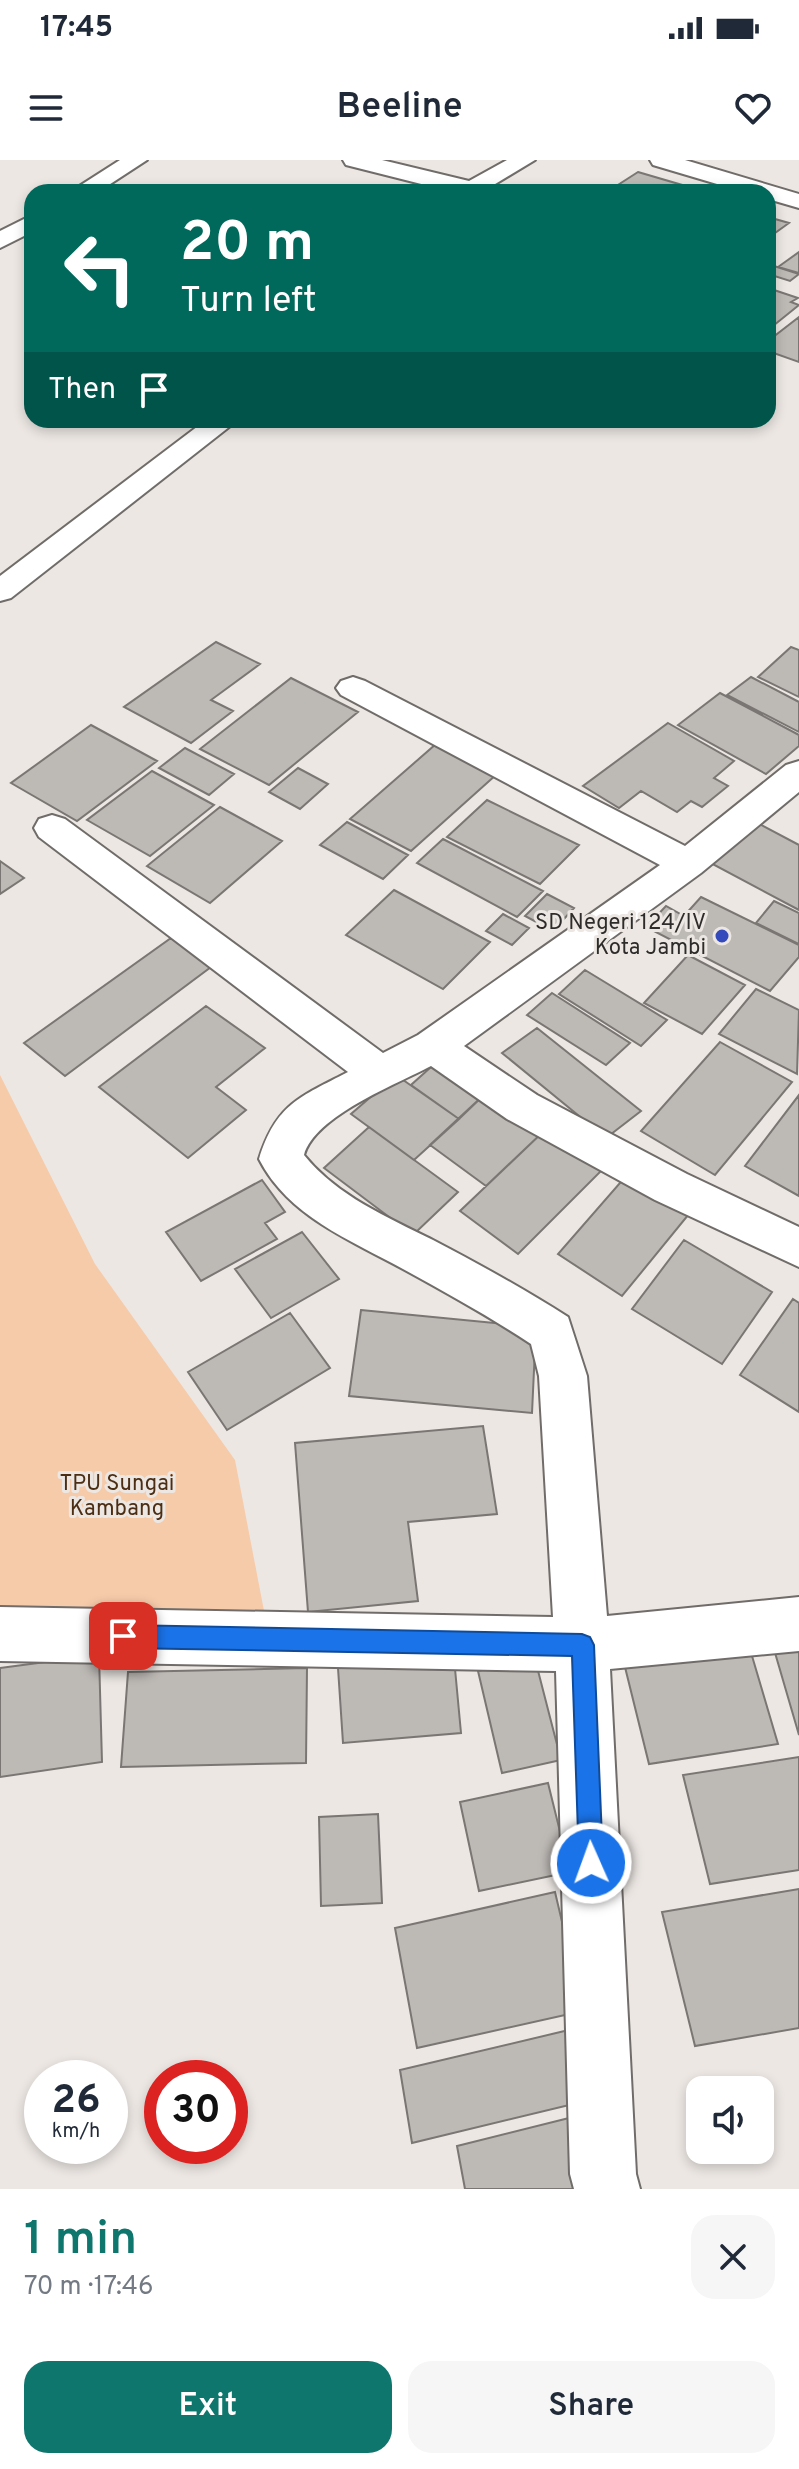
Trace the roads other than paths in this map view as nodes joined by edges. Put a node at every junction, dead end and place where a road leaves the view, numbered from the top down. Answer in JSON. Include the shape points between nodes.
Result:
{"nodes":[{"id":1,"x":136,"y":160,"type":"edge"},
{"id":2,"x":354,"y":160,"type":"edge"},
{"id":3,"x":524,"y":160,"type":"edge"},
{"id":4,"x":661,"y":160,"type":"edge"},
{"id":5,"x":730,"y":160,"type":"edge"},
{"id":6,"x":384,"y":163,"type":"edge"},
{"id":7,"x":799,"y":181,"type":"edge"},
{"id":8,"x":96,"y":184,"type":"edge"},
{"id":9,"x":449,"y":184,"type":"edge"},
{"id":10,"x":479,"y":184,"type":"edge"},
{"id":11,"x":742,"y":184,"type":"edge"},
{"id":12,"x":776,"y":194,"type":"edge"},
{"id":13,"x":799,"y":201,"type":"edge"},
{"id":14,"x":24,"y":227,"type":"edge"},
{"id":15,"x":0,"y":241,"type":"edge"},
{"id":16,"x":214,"y":428,"type":"edge"},
{"id":17,"x":0,"y":591,"type":"edge"},
{"id":18,"x":353,"y":688,"type":"dead end"},
{"id":19,"x":799,"y":773,"type":"edge"},
{"id":20,"x":52,"y":828,"type":"dead end"},
{"id":21,"x":688,"y":864,"type":"junction"},
{"id":22,"x":433,"y":1046,"type":"junction"},
{"id":23,"x":381,"y":1074,"type":"junction"},
{"id":24,"x":799,"y":1248,"type":"edge"},
{"id":25,"x":799,"y":1624,"type":"edge"},
{"id":26,"x":0,"y":1634,"type":"edge"},
{"id":27,"x":582,"y":1645,"type":"junction"},
{"id":28,"x":607,"y":2189,"type":"edge"}],
"edges":[{"from":1,"to":8,"type":"street"},
{"from":2,"to":6,"type":"street"},
{"from":3,"to":10,"type":"street"},
{"from":4,"to":11,"type":"street"},
{"from":5,"to":7,"type":"street"},
{"from":6,"to":9,"type":"street"},
{"from":12,"to":13,"type":"street"},
{"from":14,"to":15,"type":"street"},
{"from":16,"to":17,"type":"street"},
{"from":18,"to":21,"type":"street"},
{"from":19,"to":21,"type":"street"},
{"from":20,"to":23,"type":"street"},
{"from":21,"to":22,"type":"street"},
{"from":22,"to":23,"type":"street"},
{"from":22,"to":24,"type":"street","via":[[522,1107]]},
{"from":23,"to":27,"type":"street","via":[[311,1111],[288,1135],[281,1159],[296,1181],[334,1210],[551,1332],[563,1376]]},
{"from":25,"to":27,"type":"street"},
{"from":26,"to":27,"type":"street"},
{"from":27,"to":28,"type":"street"}]}
